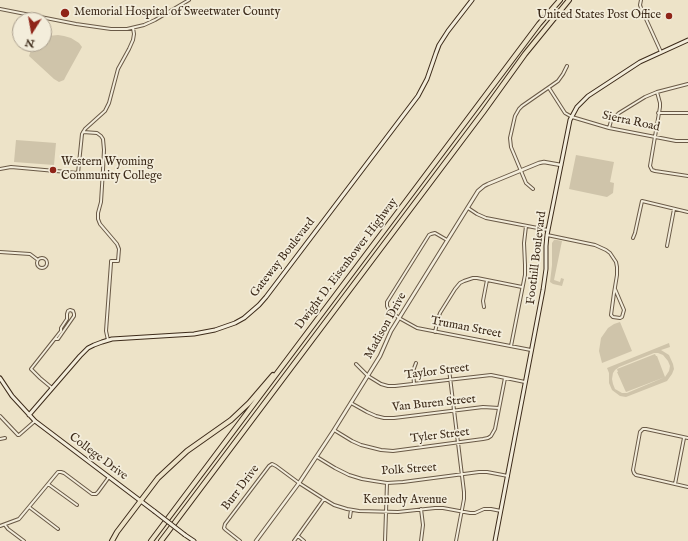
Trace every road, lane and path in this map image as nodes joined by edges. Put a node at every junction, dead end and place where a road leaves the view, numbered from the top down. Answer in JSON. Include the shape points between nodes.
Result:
{"nodes":[{"id":1,"x":189,"y":0,"type":"edge"},
{"id":2,"x":472,"y":0,"type":"edge"},
{"id":3,"x":560,"y":0,"type":"edge"},
{"id":4,"x":569,"y":0,"type":"edge"},
{"id":5,"x":641,"y":0,"type":"edge"},
{"id":6,"x":0,"y":9,"type":"edge"},
{"id":7,"x":133,"y":28,"type":"junction"},
{"id":8,"x":688,"y":40,"type":"edge"},
{"id":9,"x":661,"y":52,"type":"junction"},
{"id":10,"x":566,"y":66,"type":"dead end"},
{"id":11,"x":688,"y":84,"type":"edge"},
{"id":12,"x":549,"y":88,"type":"junction"},
{"id":13,"x":657,"y":92,"type":"junction"},
{"id":14,"x":658,"y":113,"type":"junction"},
{"id":15,"x":688,"y":113,"type":"edge"},
{"id":16,"x":572,"y":117,"type":"junction"},
{"id":17,"x":609,"y":128,"type":"junction"},
{"id":18,"x":83,"y":132,"type":"junction"},
{"id":19,"x":654,"y":137,"type":"junction"},
{"id":20,"x":688,"y":141,"type":"edge"},
{"id":21,"x":561,"y":165,"type":"junction"},
{"id":22,"x":0,"y":169,"type":"edge"},
{"id":23,"x":520,"y":171,"type":"junction"},
{"id":24,"x":688,"y":176,"type":"edge"},
{"id":25,"x":533,"y":189,"type":"dead end"},
{"id":26,"x":468,"y":208,"type":"junction"},
{"id":27,"x":674,"y":209,"type":"junction"},
{"id":28,"x":688,"y":212,"type":"edge"},
{"id":29,"x":526,"y":226,"type":"junction"},
{"id":30,"x":548,"y":232,"type":"junction"},
{"id":31,"x":633,"y":238,"type":"dead end"},
{"id":32,"x":447,"y":240,"type":"junction"},
{"id":33,"x":667,"y":246,"type":"dead end"},
{"id":34,"x":0,"y":252,"type":"edge"},
{"id":35,"x":38,"y":260,"type":"junction"},
{"id":36,"x":487,"y":280,"type":"junction"},
{"id":37,"x":522,"y":286,"type":"junction"},
{"id":38,"x":615,"y":289,"type":"junction"},
{"id":39,"x":484,"y":307,"type":"dead end"},
{"id":40,"x":399,"y":318,"type":"junction"},
{"id":41,"x":435,"y":332,"type":"junction"},
{"id":42,"x":55,"y":339,"type":"junction"},
{"id":43,"x":108,"y":340,"type":"junction"},
{"id":44,"x":302,"y":341,"type":"junction"},
{"id":45,"x":511,"y":346,"type":"junction"},
{"id":46,"x":532,"y":350,"type":"junction"},
{"id":47,"x":416,"y":363,"type":"dead end"},
{"id":48,"x":356,"y":364,"type":"dead end"},
{"id":49,"x":449,"y":369,"type":"dead end"},
{"id":50,"x":368,"y":376,"type":"junction"},
{"id":51,"x":0,"y":378,"type":"edge"},
{"id":52,"x":505,"y":378,"type":"junction"},
{"id":53,"x":450,"y":380,"type":"junction"},
{"id":54,"x":526,"y":382,"type":"junction"},
{"id":55,"x":414,"y":384,"type":"junction"},
{"id":56,"x":52,"y":388,"type":"junction"},
{"id":57,"x":351,"y":403,"type":"junction"},
{"id":58,"x":499,"y":408,"type":"junction"},
{"id":59,"x":454,"y":411,"type":"junction"},
{"id":60,"x":29,"y":415,"type":"junction"},
{"id":61,"x":0,"y":416,"type":"edge"},
{"id":62,"x":36,"y":421,"type":"junction"},
{"id":63,"x":334,"y":430,"type":"junction"},
{"id":64,"x":684,"y":437,"type":"junction"},
{"id":65,"x":5,"y":438,"type":"dead end"},
{"id":66,"x":688,"y":438,"type":"edge"},
{"id":67,"x":0,"y":439,"type":"edge"},
{"id":68,"x":458,"y":443,"type":"junction"},
{"id":69,"x":317,"y":456,"type":"junction"},
{"id":70,"x":272,"y":464,"type":"joint"},
{"id":71,"x":462,"y":474,"type":"junction"},
{"id":72,"x":508,"y":476,"type":"junction"},
{"id":73,"x":110,"y":477,"type":"junction"},
{"id":74,"x":387,"y":482,"type":"junction"},
{"id":75,"x":299,"y":483,"type":"junction"},
{"id":76,"x":48,"y":484,"type":"junction"},
{"id":77,"x":675,"y":484,"type":"junction"},
{"id":78,"x":688,"y":486,"type":"edge"},
{"id":79,"x":324,"y":499,"type":"junction"},
{"id":80,"x":141,"y":501,"type":"junction"},
{"id":81,"x":77,"y":505,"type":"dead end"},
{"id":82,"x":29,"y":507,"type":"junction"},
{"id":83,"x":421,"y":509,"type":"junction"},
{"id":84,"x":351,"y":510,"type":"junction"},
{"id":85,"x":501,"y":510,"type":"junction"},
{"id":86,"x":386,"y":511,"type":"junction"},
{"id":87,"x":462,"y":512,"type":"junction"},
{"id":88,"x":350,"y":517,"type":"dead end"},
{"id":89,"x":5,"y":525,"type":"junction"},
{"id":90,"x":0,"y":526,"type":"edge"},
{"id":91,"x":58,"y":529,"type":"dead end"},
{"id":92,"x":166,"y":534,"type":"junction"},
{"id":93,"x":298,"y":536,"type":"junction"},
{"id":94,"x":24,"y":541,"type":"edge"},
{"id":95,"x":112,"y":541,"type":"edge"},
{"id":96,"x":151,"y":541,"type":"edge"},
{"id":97,"x":161,"y":541,"type":"edge"},
{"id":98,"x":164,"y":541,"type":"edge"},
{"id":99,"x":194,"y":541,"type":"edge"},
{"id":100,"x":240,"y":541,"type":"edge"},
{"id":101,"x":256,"y":541,"type":"edge"},
{"id":102,"x":294,"y":541,"type":"edge"},
{"id":103,"x":304,"y":541,"type":"edge"},
{"id":104,"x":385,"y":541,"type":"edge"},
{"id":105,"x":421,"y":541,"type":"edge"},
{"id":106,"x":456,"y":541,"type":"edge"},
{"id":107,"x":495,"y":541,"type":"edge"}],
"edges":[{"from":1,"to":7,"type":"street","via":[[155,20]]},
{"from":2,"to":43,"type":"main road","name":"Gateway Boulevard","via":[[439,45],[418,96],[259,305],[244,318],[215,330]]},
{"from":3,"to":44,"type":"highway","name":"Dwight D. Eisenhower Highway","via":[[534,31]]},
{"from":4,"to":92,"type":"highway","name":"Dwight D. Eisenhower Highway","via":[[525,54]]},
{"from":5,"to":9,"type":"street","via":[[641,8]]},
{"from":6,"to":7,"type":"street","via":[[104,28]]},
{"from":7,"to":18,"type":"street","via":[[133,40],[118,69],[109,103],[101,115]]},
{"from":8,"to":9,"type":"main road","name":"Foothill Boulevard"},
{"from":9,"to":16,"type":"main road","name":"Foothill Boulevard","via":[[640,62],[588,96],[577,107]]},
{"from":10,"to":12,"type":"street","via":[[561,78]]},
{"from":11,"to":13,"type":"street"},
{"from":12,"to":16,"type":"street","via":[[565,113]]},
{"from":12,"to":23,"type":"street","via":[[522,106],[515,116],[510,142]]},
{"from":13,"to":14,"type":"street","via":[[660,103]]},
{"from":13,"to":17,"type":"street","via":[[619,113],[611,121]]},
{"from":14,"to":15,"type":"street"},
{"from":14,"to":19,"type":"street"},
{"from":16,"to":17,"type":"street","name":"Sierra Road"},
{"from":16,"to":21,"type":"main road","name":"Foothill Boulevard"},
{"from":17,"to":19,"type":"street","name":"Sierra Road"},
{"from":18,"to":22,"type":"street","via":[[78,173],[12,167]]},
{"from":18,"to":43,"type":"street","via":[[97,133],[103,139],[102,189],[98,216],[102,227],[118,246],[118,261],[111,261],[106,331]]},
{"from":19,"to":20,"type":"street","name":"Sierra Road"},
{"from":19,"to":24,"type":"street","via":[[650,168],[654,171]]},
{"from":21,"to":23,"type":"street","name":"Madison Drive","via":[[544,162]]},
{"from":21,"to":30,"type":"main road","name":"Foothill Boulevard"},
{"from":23,"to":25,"type":"street","via":[[526,183]]},
{"from":23,"to":26,"type":"street","name":"Madison Drive","via":[[484,186]]},
{"from":26,"to":29,"type":"street","via":[[486,218]]},
{"from":26,"to":32,"type":"street","name":"Madison Drive"},
{"from":27,"to":28,"type":"street"},
{"from":27,"to":31,"type":"street","via":[[642,202]]},
{"from":27,"to":33,"type":"street"},
{"from":29,"to":30,"type":"street"},
{"from":29,"to":37,"type":"street"},
{"from":30,"to":38,"type":"street","via":[[606,250],[616,262]]},
{"from":30,"to":46,"type":"main road","name":"Foothill Boulevard","via":[[546,269]]},
{"from":32,"to":40,"type":"street","name":"Madison Drive"},
{"from":32,"to":40,"type":"street","name":"Truman Street","via":[[435,233],[428,236],[386,304],[388,310]]},
{"from":34,"to":35,"type":"street","via":[[30,254]]},
{"from":35,"to":35,"type":"street","via":[[39,267],[47,265],[44,258]]},
{"from":36,"to":37,"type":"street"},
{"from":36,"to":39,"type":"street"},
{"from":36,"to":41,"type":"street","via":[[473,278],[458,285],[439,316]]},
{"from":37,"to":45,"type":"street"},
{"from":38,"to":38,"type":"street","via":[[611,315],[620,318],[624,310]]},
{"from":40,"to":41,"type":"street","name":"Truman Street","via":[[417,328]]},
{"from":40,"to":50,"type":"street","name":"Madison Drive"},
{"from":41,"to":45,"type":"street","name":"Truman Street"},
{"from":42,"to":42,"type":"street","via":[[58,339],[74,316],[72,311],[67,312],[67,319]]},
{"from":42,"to":56,"type":"street","via":[[31,369]]},
{"from":43,"to":56,"type":"main road","name":"Gateway Boulevard","via":[[88,348]]},
{"from":44,"to":80,"type":"highway","via":[[249,403],[231,420],[187,451],[158,478]]},
{"from":44,"to":96,"type":"highway","name":"Dwight D. Eisenhower Highway"},
{"from":45,"to":46,"type":"street","name":"Truman Street"},
{"from":46,"to":54,"type":"main road","name":"Foothill Boulevard"},
{"from":47,"to":55,"type":"street","via":[[413,371]]},
{"from":48,"to":50,"type":"street","name":"Taylor Street"},
{"from":49,"to":53,"type":"street"},
{"from":50,"to":55,"type":"street","name":"Taylor Street","via":[[388,386]]},
{"from":50,"to":57,"type":"street","name":"Madison Drive"},
{"from":51,"to":60,"type":"main road","name":"College Drive"},
{"from":52,"to":53,"type":"street","name":"Taylor Street","via":[[491,375]]},
{"from":52,"to":54,"type":"street","name":"Taylor Street"},
{"from":52,"to":58,"type":"street","name":"Tyler Street"},
{"from":53,"to":55,"type":"street","name":"Taylor Street"},
{"from":53,"to":59,"type":"street"},
{"from":54,"to":72,"type":"main road","name":"Foothill Boulevard"},
{"from":56,"to":60,"type":"main road","name":"Gateway Boulevard"},
{"from":57,"to":59,"type":"street","name":"Van Buren Street","via":[[376,416],[389,418]]},
{"from":57,"to":63,"type":"street","name":"Madison Drive"},
{"from":58,"to":59,"type":"street","name":"Van Buren Street","via":[[483,407]]},
{"from":58,"to":68,"type":"street","name":"Tyler Street","via":[[491,436]]},
{"from":59,"to":68,"type":"street"},
{"from":60,"to":62,"type":"main road","name":"College Drive"},
{"from":61,"to":62,"type":"street","via":[[18,435]]},
{"from":62,"to":73,"type":"main road","name":"College Drive"},
{"from":63,"to":68,"type":"street","name":"Tyler Street","via":[[352,441],[381,450],[393,451]]},
{"from":63,"to":69,"type":"street","name":"Madison Drive"},
{"from":64,"to":66,"type":"street"},
{"from":64,"to":77,"type":"street"},
{"from":64,"to":77,"type":"street","via":[[646,429],[640,432],[634,473]]},
{"from":65,"to":67,"type":"street"},
{"from":68,"to":71,"type":"street"},
{"from":69,"to":74,"type":"street","name":"Polk Street","via":[[349,475]]},
{"from":69,"to":75,"type":"street","name":"Madison Drive"},
{"from":70,"to":75,"type":"street","name":"Kennedy Avenue"},
{"from":70,"to":100,"type":"street","name":"Burr Drive","via":[[225,524],[224,528]]},
{"from":71,"to":72,"type":"street","name":"Polk Street","via":[[487,472]]},
{"from":71,"to":74,"type":"street","name":"Polk Street"},
{"from":71,"to":87,"type":"street"},
{"from":72,"to":85,"type":"main road","name":"Foothill Boulevard"},
{"from":73,"to":76,"type":"street","via":[[96,494],[92,494],[61,472],[58,472]]},
{"from":73,"to":80,"type":"main road","name":"College Drive"},
{"from":74,"to":86,"type":"street"},
{"from":75,"to":79,"type":"street","name":"Kennedy Avenue"},
{"from":75,"to":101,"type":"street","name":"Madison Drive"},
{"from":76,"to":81,"type":"street"},
{"from":76,"to":82,"type":"street"},
{"from":77,"to":78,"type":"street"},
{"from":79,"to":84,"type":"street","name":"Kennedy Avenue"},
{"from":79,"to":93,"type":"street"},
{"from":80,"to":95,"type":"highway"},
{"from":80,"to":99,"type":"main road","name":"College Drive","bridge":true},
{"from":82,"to":89,"type":"street","via":[[18,519]]},
{"from":82,"to":91,"type":"street"},
{"from":83,"to":86,"type":"street","name":"Kennedy Avenue"},
{"from":83,"to":87,"type":"street","name":"Kennedy Avenue","via":[[442,508]]},
{"from":83,"to":105,"type":"street"},
{"from":84,"to":86,"type":"street","name":"Kennedy Avenue"},
{"from":84,"to":88,"type":"street"},
{"from":85,"to":87,"type":"street","name":"Kennedy Avenue"},
{"from":85,"to":107,"type":"main road","name":"Foothill Boulevard"},
{"from":86,"to":104,"type":"street"},
{"from":87,"to":106,"type":"street"},
{"from":89,"to":90,"type":"street"},
{"from":89,"to":94,"type":"street"},
{"from":92,"to":97,"type":"highway","name":"Dwight D. Eisenhower Highway"},
{"from":92,"to":98,"type":"highway"},
{"from":93,"to":102,"type":"street"},
{"from":93,"to":103,"type":"street"}]}
